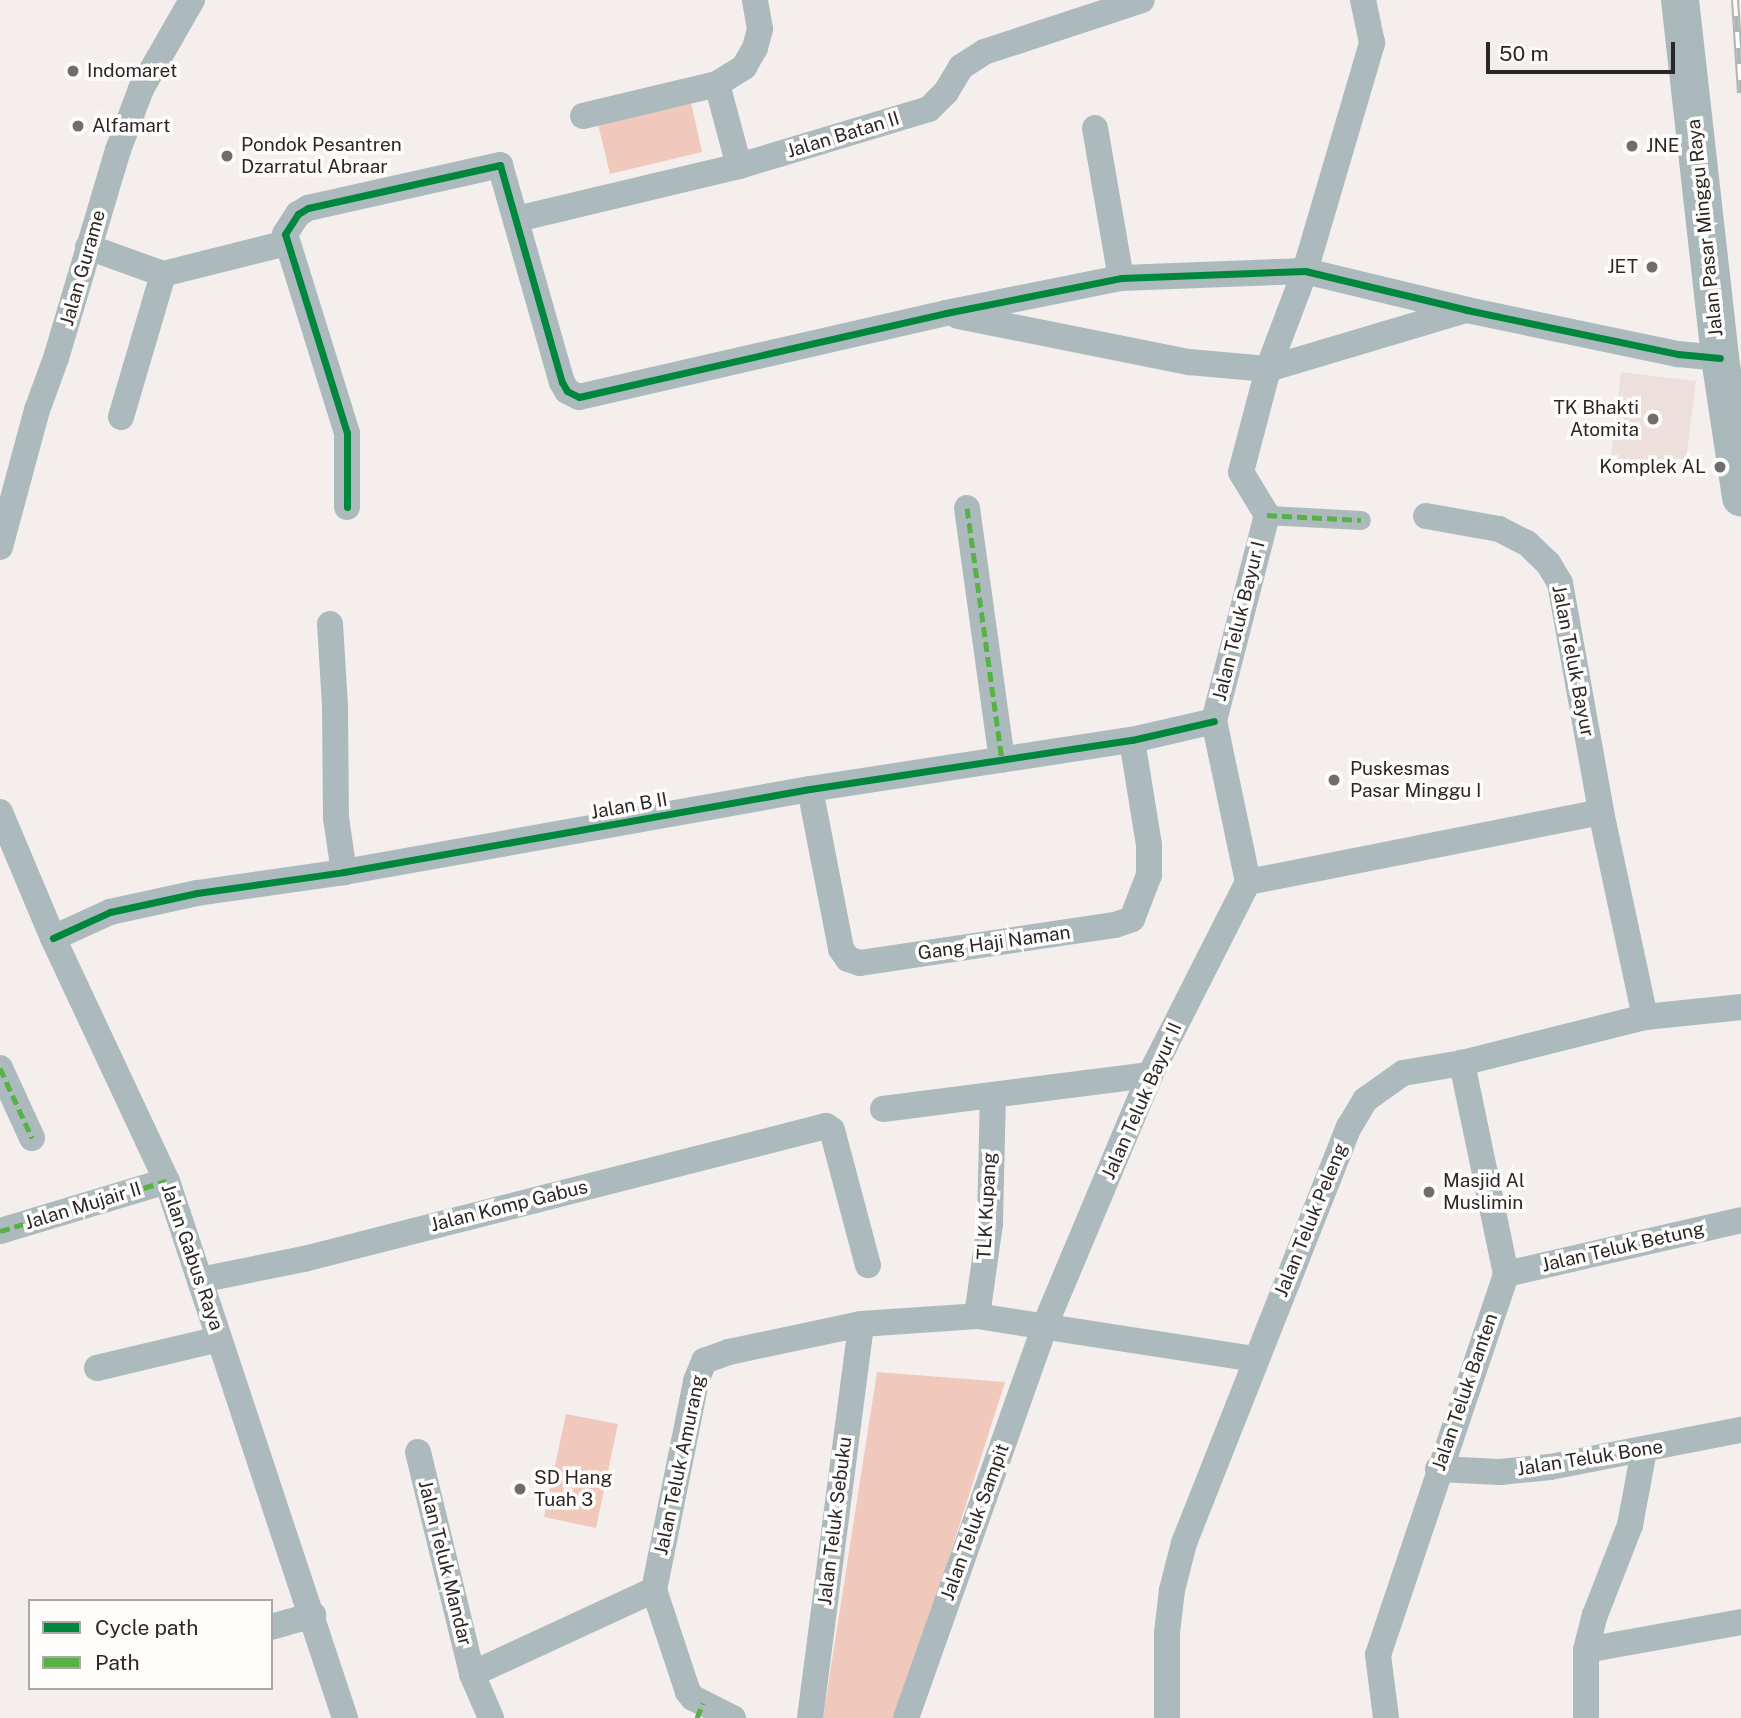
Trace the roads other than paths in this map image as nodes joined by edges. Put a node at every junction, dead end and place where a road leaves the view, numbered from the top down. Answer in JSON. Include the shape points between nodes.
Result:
{"nodes":[{"id":1,"x":192,"y":0,"type":"edge"},
{"id":2,"x":755,"y":0,"type":"edge"},
{"id":3,"x":1142,"y":0,"type":"edge"},
{"id":4,"x":1363,"y":0,"type":"edge"},
{"id":5,"x":1690,"y":2,"type":"edge"},
{"id":6,"x":716,"y":84,"type":"junction"},
{"id":7,"x":583,"y":116,"type":"dead end"},
{"id":8,"x":1095,"y":128,"type":"dead end"},
{"id":9,"x":739,"y":166,"type":"junction"},
{"id":10,"x":517,"y":219,"type":"junction"},
{"id":11,"x":286,"y":243,"type":"junction"},
{"id":12,"x":98,"y":251,"type":"junction"},
{"id":13,"x":154,"y":271,"type":"junction"},
{"id":14,"x":1304,"y":271,"type":"junction"},
{"id":15,"x":1121,"y":278,"type":"junction"},
{"id":16,"x":1466,"y":310,"type":"junction"},
{"id":17,"x":946,"y":313,"type":"junction"},
{"id":18,"x":1720,"y":358,"type":"junction"},
{"id":19,"x":1268,"y":369,"type":"junction"},
{"id":20,"x":1741,"y":410,"type":"edge"},
{"id":21,"x":121,"y":417,"type":"dead end"},
{"id":22,"x":1741,"y":497,"type":"edge"},
{"id":23,"x":347,"y":507,"type":"dead end"},
{"id":24,"x":967,"y":508,"type":"dead end"},
{"id":25,"x":5,"y":511,"type":"edge"},
{"id":26,"x":1267,"y":515,"type":"junction"},
{"id":27,"x":1426,"y":516,"type":"dead end"},
{"id":28,"x":1360,"y":520,"type":"dead end"},
{"id":29,"x":0,"y":547,"type":"edge"},
{"id":30,"x":330,"y":624,"type":"dead end"},
{"id":31,"x":1214,"y":721,"type":"junction"},
{"id":32,"x":1132,"y":740,"type":"junction"},
{"id":33,"x":1002,"y":760,"type":"junction"},
{"id":34,"x":810,"y":789,"type":"junction"},
{"id":35,"x":0,"y":812,"type":"edge"},
{"id":36,"x":1601,"y":812,"type":"junction"},
{"id":37,"x":344,"y":872,"type":"junction"},
{"id":38,"x":1248,"y":882,"type":"junction"},
{"id":39,"x":58,"y":935,"type":"junction"},
{"id":40,"x":1741,"y":1007,"type":"edge"},
{"id":41,"x":1645,"y":1017,"type":"junction"},
{"id":42,"x":1462,"y":1063,"type":"junction"},
{"id":43,"x":0,"y":1068,"type":"edge"},
{"id":44,"x":1150,"y":1075,"type":"junction"},
{"id":45,"x":993,"y":1095,"type":"junction"},
{"id":46,"x":883,"y":1109,"type":"dead end"},
{"id":47,"x":32,"y":1138,"type":"dead end"},
{"id":48,"x":167,"y":1181,"type":"junction"},
{"id":49,"x":1741,"y":1220,"type":"edge"},
{"id":50,"x":0,"y":1231,"type":"edge"},
{"id":51,"x":868,"y":1265,"type":"dead end"},
{"id":52,"x":1506,"y":1274,"type":"junction"},
{"id":53,"x":215,"y":1277,"type":"junction"},
{"id":54,"x":976,"y":1316,"type":"junction"},
{"id":55,"x":861,"y":1324,"type":"junction"},
{"id":56,"x":1045,"y":1325,"type":"junction"},
{"id":57,"x":219,"y":1339,"type":"junction"},
{"id":58,"x":1255,"y":1359,"type":"junction"},
{"id":59,"x":97,"y":1368,"type":"dead end"},
{"id":60,"x":1741,"y":1430,"type":"edge"},
{"id":61,"x":1644,"y":1450,"type":"junction"},
{"id":62,"x":418,"y":1452,"type":"dead end"},
{"id":63,"x":1438,"y":1469,"type":"junction"},
{"id":64,"x":654,"y":1590,"type":"junction"},
{"id":65,"x":313,"y":1615,"type":"junction"},
{"id":66,"x":1741,"y":1622,"type":"edge"},
{"id":67,"x":273,"y":1626,"type":"edge"},
{"id":68,"x":1586,"y":1650,"type":"junction"},
{"id":69,"x":472,"y":1674,"type":"junction"},
{"id":70,"x":700,"y":1710,"type":"edge"},
{"id":71,"x":345,"y":1718,"type":"edge"},
{"id":72,"x":491,"y":1718,"type":"edge"},
{"id":73,"x":733,"y":1718,"type":"edge"},
{"id":74,"x":810,"y":1718,"type":"edge"},
{"id":75,"x":906,"y":1718,"type":"edge"},
{"id":76,"x":1167,"y":1718,"type":"edge"},
{"id":77,"x":1386,"y":1718,"type":"edge"},
{"id":78,"x":1586,"y":1718,"type":"edge"}],
"edges":[{"from":1,"to":12,"type":"street","name":"Jalan Gurame","via":[[141,89]]},
{"from":2,"to":6,"type":"street","via":[[760,29],[755,48],[744,67]]},
{"from":3,"to":9,"type":"street","name":"Jalan Batan II","via":[[984,52],[961,67],[929,109]]},
{"from":4,"to":14,"type":"street","name":"Jalan Teluk Bayur I","via":[[1372,43]]},
{"from":5,"to":18,"type":"main road","name":"Jalan Pasar Minggu Raya"},
{"from":5,"to":20,"type":"main road"},
{"from":6,"to":7,"type":"street"},
{"from":6,"to":9,"type":"street"},
{"from":8,"to":15,"type":"street"},
{"from":9,"to":10,"type":"street","name":"Jalan Batan II"},
{"from":10,"to":11,"type":"street","via":[[500,165],[303,209],[285,234]]},
{"from":10,"to":17,"type":"street","via":[[562,382],[579,397]]},
{"from":11,"to":13,"type":"street"},
{"from":11,"to":23,"type":"street","via":[[347,433]]},
{"from":12,"to":13,"type":"street"},
{"from":12,"to":25,"type":"street","name":"Jalan Gurame","via":[[37,410]]},
{"from":13,"to":21,"type":"street"},
{"from":14,"to":15,"type":"street"},
{"from":14,"to":16,"type":"street"},
{"from":14,"to":19,"type":"street","name":"Jalan Teluk Bayur I"},
{"from":15,"to":17,"type":"street"},
{"from":16,"to":18,"type":"street","via":[[1678,354]]},
{"from":16,"to":19,"type":"street"},
{"from":17,"to":19,"type":"street","via":[[1188,362]]},
{"from":18,"to":22,"type":"main road","name":"Jalan Pasar Minggu Raya"},
{"from":19,"to":26,"type":"street","name":"Jalan Teluk Bayur I","via":[[1241,472]]},
{"from":24,"to":33,"type":"street"},
{"from":25,"to":29,"type":"street","name":"Jalan Gurame"},
{"from":26,"to":28,"type":"street"},
{"from":26,"to":31,"type":"street","name":"Jalan Teluk Bayur I"},
{"from":27,"to":36,"type":"street","name":"Jalan Teluk Bayur","via":[[1499,529],[1527,543],[1560,583]]},
{"from":30,"to":37,"type":"street","via":[[336,818]]},
{"from":31,"to":32,"type":"street","name":"Jalan B II"},
{"from":31,"to":38,"type":"street","name":"Jalan Teluk Bayur I"},
{"from":32,"to":33,"type":"street","name":"Jalan B II"},
{"from":32,"to":34,"type":"street","name":"Gang Haji Naman","via":[[1149,845],[1149,875],[1132,919],[1102,927],[860,963],[848,959],[841,949]]},
{"from":33,"to":34,"type":"street","name":"Jalan B II"},
{"from":34,"to":37,"type":"street","name":"Jalan B II"},
{"from":35,"to":39,"type":"street","name":"Jalan Gabus Raya"},
{"from":36,"to":38,"type":"street"},
{"from":36,"to":41,"type":"street","name":"Jalan Teluk Bayur"},
{"from":37,"to":39,"type":"street","name":"Jalan B II","via":[[197,893],[110,912]]},
{"from":38,"to":44,"type":"street","name":"Jalan Teluk Bayur II"},
{"from":39,"to":48,"type":"street","name":"Jalan Gabus Raya"},
{"from":40,"to":41,"type":"street","name":"Jalan Teluk Peleng"},
{"from":41,"to":42,"type":"street","name":"Jalan Teluk Peleng"},
{"from":42,"to":52,"type":"street"},
{"from":42,"to":58,"type":"street","name":"Jalan Teluk Peleng","via":[[1403,1073],[1365,1100],[1349,1127]]},
{"from":43,"to":47,"type":"street"},
{"from":44,"to":45,"type":"street"},
{"from":44,"to":56,"type":"street","name":"Jalan Teluk Bayur II"},
{"from":45,"to":46,"type":"street"},
{"from":45,"to":54,"type":"street","name":"TLK Kupang","via":[[990,1224]]},
{"from":48,"to":50,"type":"street","name":"Jalan Mujair II"},
{"from":48,"to":53,"type":"street","name":"Jalan Gabus Raya"},
{"from":49,"to":52,"type":"street","name":"Jalan Teluk Betung"},
{"from":51,"to":53,"type":"street","name":"Jalan Komp Gabus","via":[[832,1130],[826,1126],[304,1259]]},
{"from":52,"to":63,"type":"street","name":"Jalan Teluk Banten"},
{"from":53,"to":57,"type":"street","name":"Jalan Gabus Raya"},
{"from":54,"to":55,"type":"street","name":"Jalan Teluk Amurang"},
{"from":54,"to":56,"type":"street","name":"Jalan Teluk Amurang"},
{"from":55,"to":64,"type":"street","name":"Jalan Teluk Amurang","via":[[704,1361],[696,1381]]},
{"from":55,"to":74,"type":"street","name":"Jalan Teluk Sebuku"},
{"from":56,"to":58,"type":"street","name":"Jalan Teluk Amurang"},
{"from":56,"to":75,"type":"street","name":"Jalan Teluk Sampit"},
{"from":57,"to":59,"type":"street"},
{"from":57,"to":65,"type":"street","name":"Jalan Gabus Raya"},
{"from":58,"to":76,"type":"street","name":"Jalan Teluk Peleng","via":[[1184,1543],[1172,1590]]},
{"from":60,"to":61,"type":"street","name":"Jalan Teluk Bone"},
{"from":61,"to":63,"type":"street","name":"Jalan Teluk Bone","via":[[1500,1472]]},
{"from":61,"to":68,"type":"street","via":[[1630,1525]]},
{"from":62,"to":69,"type":"street","name":"Jalan Teluk Mandar"},
{"from":63,"to":77,"type":"street","name":"Jalan Teluk Banten","via":[[1378,1655]]},
{"from":64,"to":69,"type":"street","name":"Jalan Teluk Mandar"},
{"from":64,"to":70,"type":"street","name":"Jalan Teluk Amurang","via":[[688,1692]]},
{"from":65,"to":67,"type":"street"},
{"from":65,"to":71,"type":"street","name":"Jalan Gabus Raya"},
{"from":66,"to":68,"type":"street"},
{"from":68,"to":78,"type":"street"},
{"from":69,"to":72,"type":"street","name":"Jalan Teluk Mandar"},
{"from":70,"to":73,"type":"street","name":"Jalan Teluk Amurang"}]}
